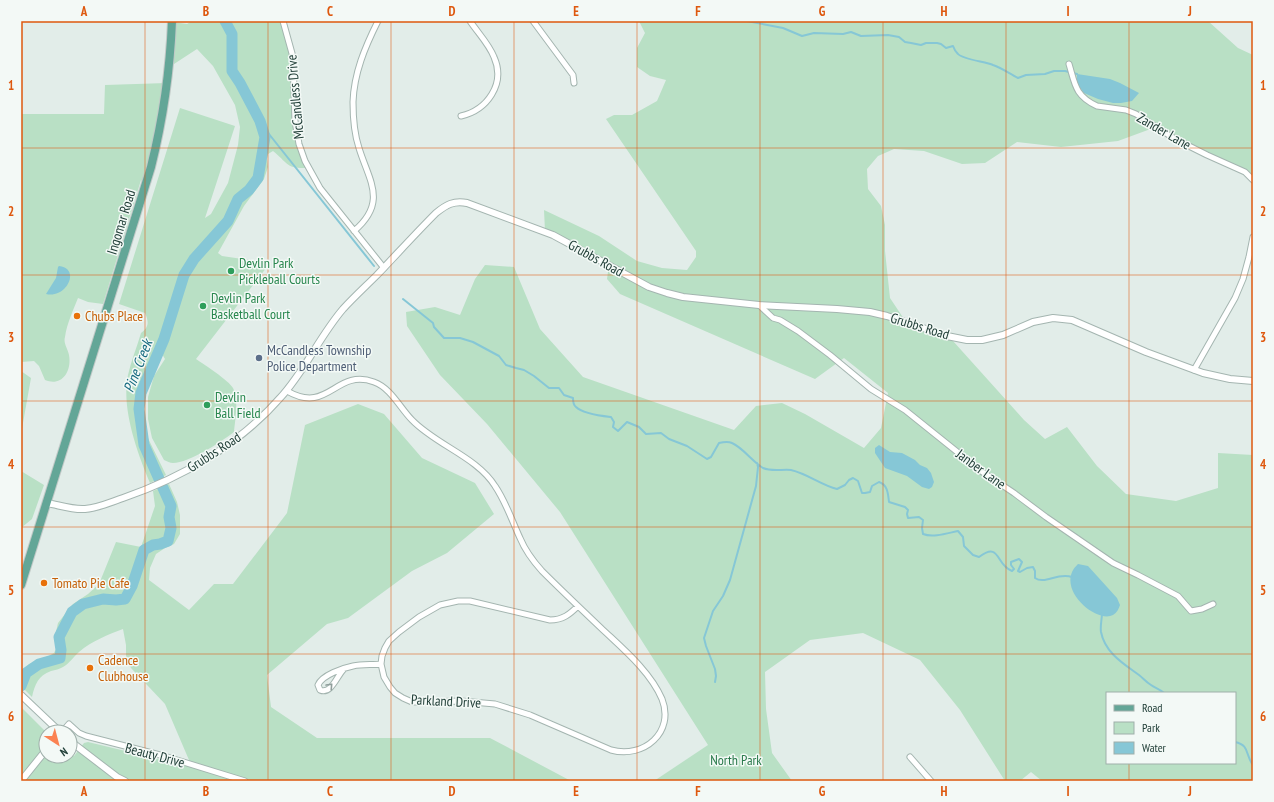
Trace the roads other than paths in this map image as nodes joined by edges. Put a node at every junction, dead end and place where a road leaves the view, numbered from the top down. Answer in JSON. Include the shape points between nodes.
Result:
{"nodes":[{"id":1,"x":172,"y":21,"type":"edge"},
{"id":2,"x":283,"y":21,"type":"edge"},
{"id":3,"x":378,"y":21,"type":"edge"},
{"id":4,"x":470,"y":21,"type":"edge"},
{"id":5,"x":533,"y":21,"type":"edge"},
{"id":6,"x":1069,"y":64,"type":"dead end"},
{"id":7,"x":574,"y":83,"type":"dead end"},
{"id":8,"x":461,"y":116,"type":"dead end"},
{"id":9,"x":1253,"y":180,"type":"edge"},
{"id":10,"x":354,"y":231,"type":"junction"},
{"id":11,"x":1253,"y":237,"type":"edge"},
{"id":12,"x":384,"y":268,"type":"junction"},
{"id":13,"x":759,"y":305,"type":"junction"},
{"id":14,"x":1194,"y":370,"type":"junction"},
{"id":15,"x":1253,"y":381,"type":"edge"},
{"id":16,"x":287,"y":391,"type":"junction"},
{"id":17,"x":47,"y":502,"type":"junction"},
{"id":18,"x":21,"y":585,"type":"edge"},
{"id":19,"x":1213,"y":604,"type":"dead end"},
{"id":20,"x":578,"y":606,"type":"junction"},
{"id":21,"x":381,"y":664,"type":"junction"},
{"id":22,"x":343,"y":670,"type":"junction"},
{"id":23,"x":21,"y":695,"type":"edge"},
{"id":24,"x":52,"y":724,"type":"edge"},
{"id":25,"x":78,"y":732,"type":"edge"},
{"id":26,"x":78,"y":747,"type":"edge"},
{"id":27,"x":910,"y":757,"type":"dead end"},
{"id":28,"x":38,"y":760,"type":"edge"},
{"id":29,"x":21,"y":781,"type":"edge"},
{"id":30,"x":125,"y":781,"type":"edge"},
{"id":31,"x":245,"y":781,"type":"edge"},
{"id":32,"x":931,"y":781,"type":"edge"}],
"edges":[{"from":1,"to":17,"type":"main road","name":"Ingomar Road","via":[[165,102],[151,167]]},
{"from":2,"to":10,"type":"street","name":"McCandless Drive","via":[[293,57],[295,121],[301,152],[316,182]]},
{"from":3,"to":10,"type":"street","via":[[361,59],[354,90],[355,134],[372,184],[373,196],[367,217]]},
{"from":4,"to":8,"type":"street","via":[[494,57],[498,78],[487,101],[477,110]]},
{"from":5,"to":7,"type":"street","via":[[573,75]]},
{"from":6,"to":9,"type":"street","name":"Zander Lane","via":[[1075,86],[1082,96],[1093,104],[1136,114],[1175,139],[1246,172]]},
{"from":10,"to":12,"type":"street","name":"McCandless Drive"},
{"from":11,"to":14,"type":"street","via":[[1248,263],[1235,298]]},
{"from":12,"to":13,"type":"street","name":"Grubbs Road","via":[[436,213],[451,203],[462,202],[553,235],[649,287],[667,294]]},
{"from":12,"to":16,"type":"street","name":"Grubbs Road","via":[[340,314]]},
{"from":13,"to":14,"type":"street","name":"Grubbs Road","via":[[876,313],[967,340],[982,340],[1003,335],[1033,322],[1053,318],[1072,320]]},
{"from":13,"to":19,"type":"street","name":"Janber Lane","via":[[773,318],[798,331],[871,389],[905,410],[981,471],[1113,563],[1178,596],[1191,611]]},
{"from":14,"to":15,"type":"street","name":"Grubbs Road"},
{"from":16,"to":17,"type":"street","name":"Grubbs Road","via":[[237,438],[167,480],[92,508],[77,509]]},
{"from":16,"to":20,"type":"street","name":"Parkland Drive","via":[[303,398],[316,398],[350,380],[363,379],[376,382],[385,388],[423,430],[471,462],[489,478],[498,490],[529,555]]},
{"from":17,"to":18,"type":"main road","name":"Ingomar Road"},
{"from":20,"to":21,"type":"street","via":[[563,618],[550,620],[470,601],[440,604],[419,616],[392,637],[383,651]]},
{"from":20,"to":21,"type":"street","name":"Parkland Drive","via":[[637,663],[655,686],[662,700],[662,726],[653,741],[640,750],[627,753],[611,750],[530,715],[495,704],[461,701],[412,702],[392,690],[384,677]]},
{"from":21,"to":22,"type":"street","via":[[352,666]]},
{"from":22,"to":22,"type":"street","one_way":true,"via":[[321,680],[318,685],[320,690],[328,690]]},
{"from":23,"to":24,"type":"street"},
{"from":25,"to":31,"type":"street","name":"Beauty Drive"},
{"from":26,"to":30,"type":"street"},
{"from":27,"to":32,"type":"street"},
{"from":28,"to":29,"type":"street"}]}
